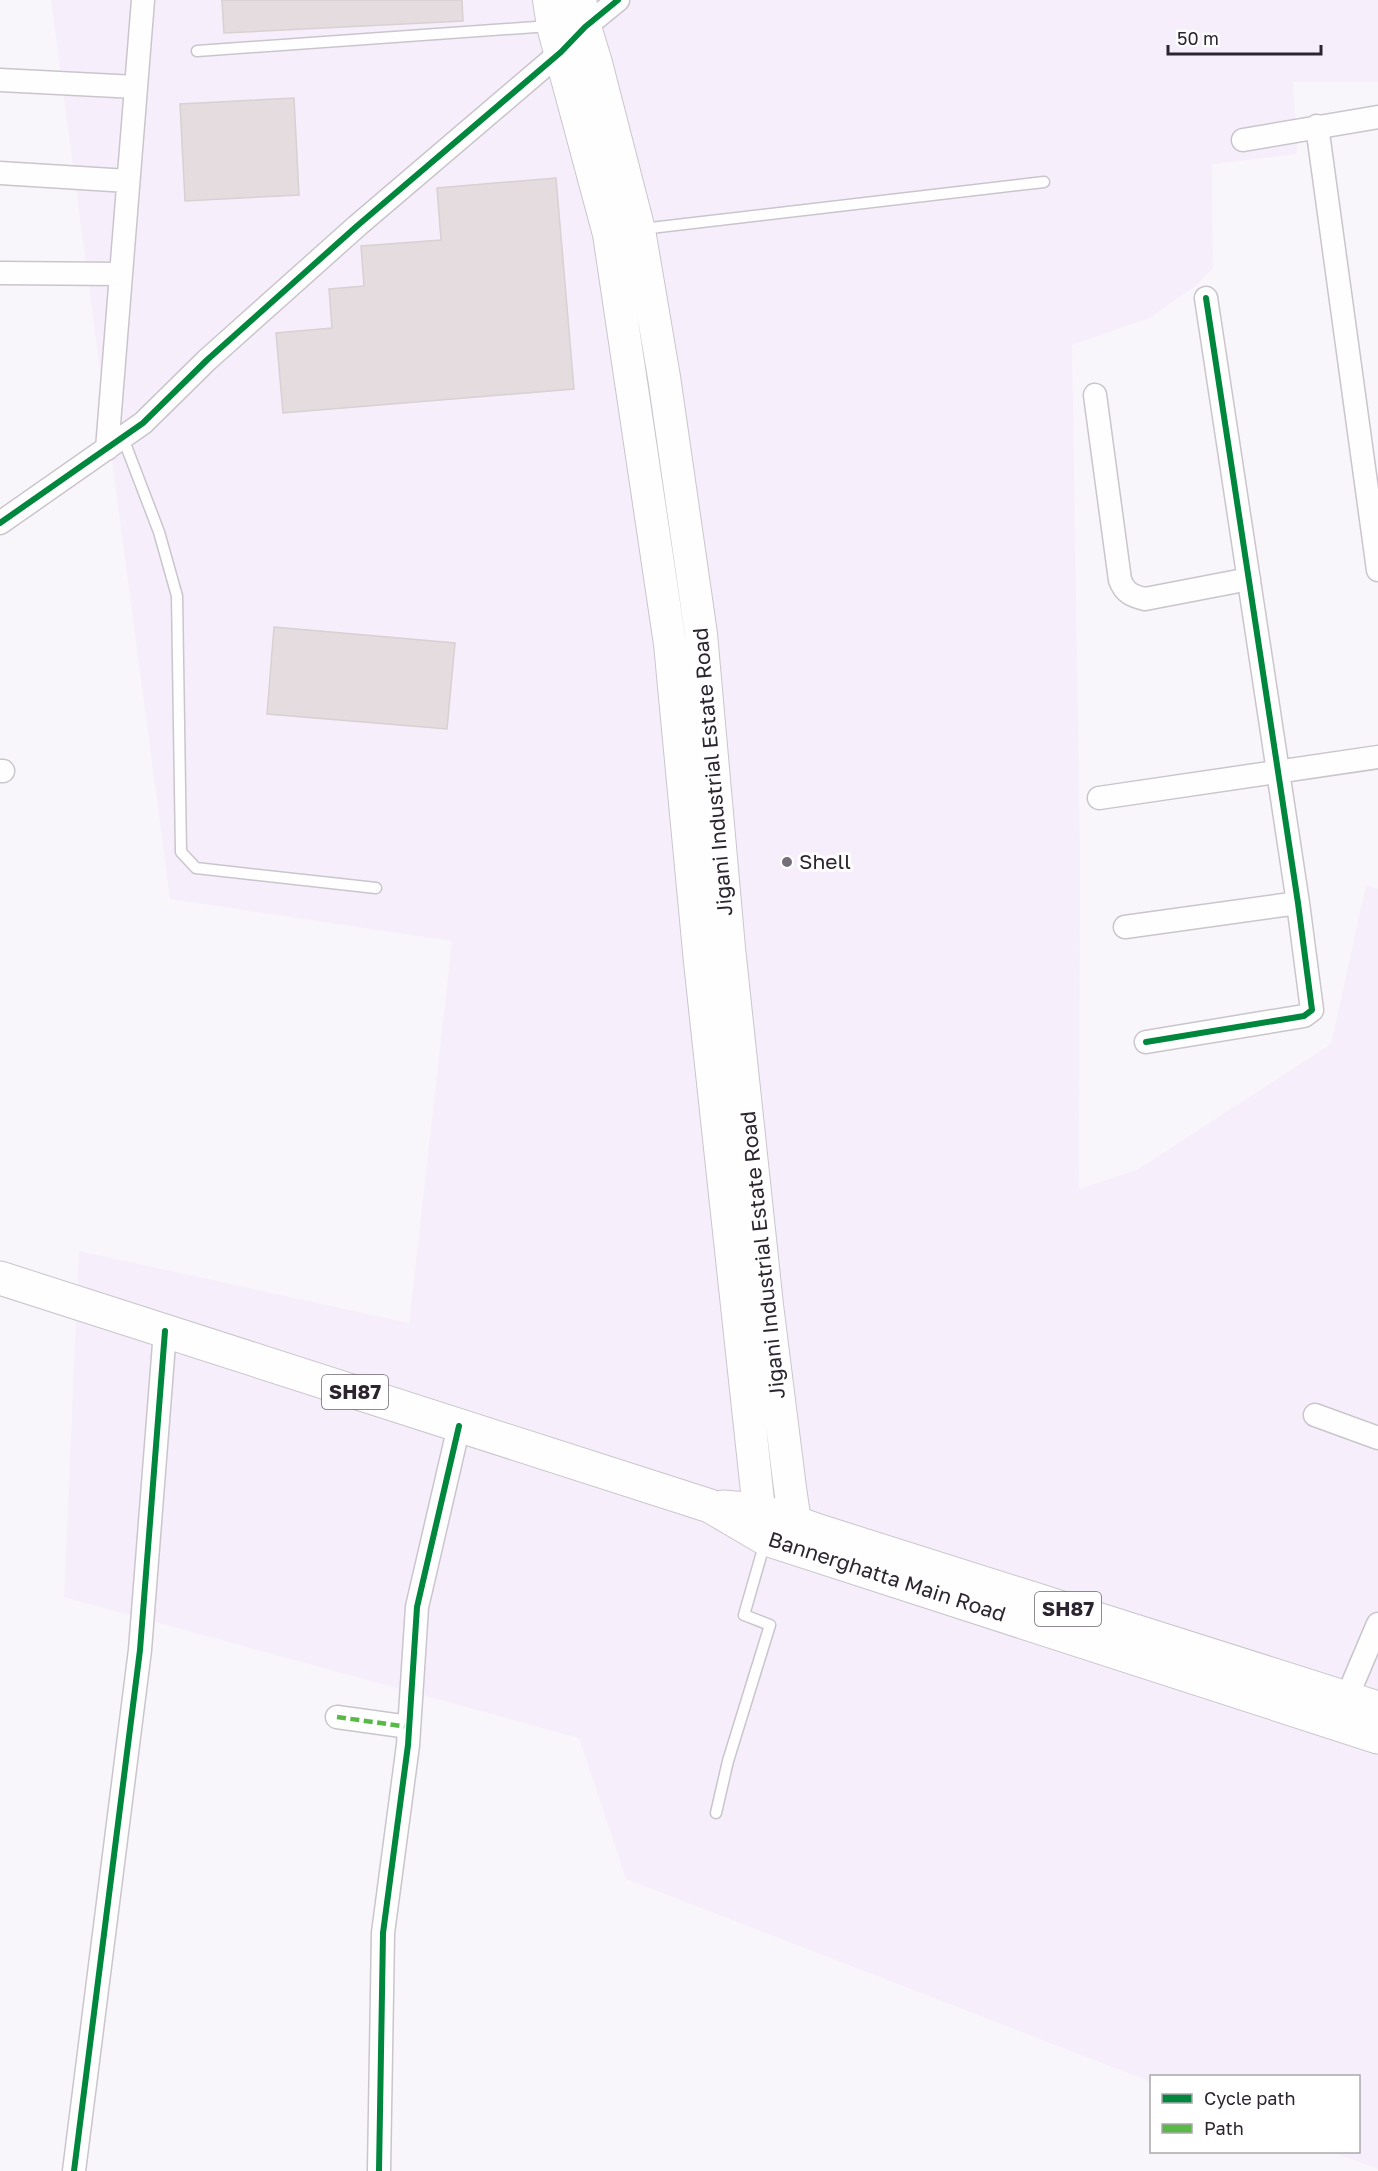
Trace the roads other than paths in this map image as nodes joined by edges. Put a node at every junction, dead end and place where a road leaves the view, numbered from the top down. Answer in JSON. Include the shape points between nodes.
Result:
{"nodes":[{"id":1,"x":143,"y":0,"type":"edge"},
{"id":2,"x":618,"y":0,"type":"edge"},
{"id":3,"x":582,"y":14,"type":"edge"},
{"id":4,"x":555,"y":26,"type":"edge"},
{"id":5,"x":197,"y":51,"type":"dead end"},
{"id":6,"x":0,"y":80,"type":"edge"},
{"id":7,"x":136,"y":87,"type":"junction"},
{"id":8,"x":1378,"y":117,"type":"edge"},
{"id":9,"x":1317,"y":126,"type":"junction"},
{"id":10,"x":1243,"y":140,"type":"dead end"},
{"id":11,"x":0,"y":173,"type":"edge"},
{"id":12,"x":128,"y":181,"type":"junction"},
{"id":13,"x":1044,"y":182,"type":"dead end"},
{"id":14,"x":639,"y":230,"type":"junction"},
{"id":15,"x":0,"y":273,"type":"edge"},
{"id":16,"x":121,"y":274,"type":"junction"},
{"id":17,"x":1206,"y":298,"type":"dead end"},
{"id":18,"x":1095,"y":395,"type":"dead end"},
{"id":19,"x":115,"y":444,"type":"junction"},
{"id":20,"x":0,"y":523,"type":"edge"},
{"id":21,"x":1378,"y":570,"type":"edge"},
{"id":22,"x":1249,"y":579,"type":"junction"},
{"id":23,"x":1378,"y":757,"type":"edge"},
{"id":24,"x":1279,"y":771,"type":"junction"},
{"id":25,"x":1099,"y":798,"type":"dead end"},
{"id":26,"x":376,"y":888,"type":"dead end"},
{"id":27,"x":1298,"y":903,"type":"junction"},
{"id":28,"x":1125,"y":927,"type":"dead end"},
{"id":29,"x":1146,"y":1042,"type":"dead end"},
{"id":30,"x":0,"y":1278,"type":"edge"},
{"id":31,"x":165,"y":1331,"type":"junction"},
{"id":32,"x":1315,"y":1415,"type":"dead end"},
{"id":33,"x":459,"y":1426,"type":"junction"},
{"id":34,"x":1378,"y":1438,"type":"edge"},
{"id":35,"x":763,"y":1524,"type":"junction"},
{"id":36,"x":800,"y":1536,"type":"junction"},
{"id":37,"x":1378,"y":1624,"type":"edge"},
{"id":38,"x":1378,"y":1708,"type":"edge"},
{"id":39,"x":1341,"y":1710,"type":"junction"},
{"id":40,"x":337,"y":1717,"type":"dead end"},
{"id":41,"x":409,"y":1727,"type":"junction"},
{"id":42,"x":1378,"y":1737,"type":"edge"},
{"id":43,"x":716,"y":1813,"type":"dead end"},
{"id":44,"x":75,"y":2171,"type":"edge"},
{"id":45,"x":379,"y":2171,"type":"edge"}],
"edges":[{"from":1,"to":7,"type":"street"},
{"from":2,"to":3,"type":"street"},
{"from":3,"to":4,"type":"street"},
{"from":3,"to":14,"type":"main road","name":"Jigani Industrial Estate Road"},
{"from":4,"to":5,"type":"lane"},
{"from":4,"to":19,"type":"street","via":[[357,226],[207,360],[143,423]]},
{"from":4,"to":35,"type":"main road","name":"Jigani Industrial Estate Road","via":[[609,234],[670,644],[704,998]]},
{"from":6,"to":7,"type":"street"},
{"from":7,"to":12,"type":"street"},
{"from":8,"to":9,"type":"street"},
{"from":9,"to":10,"type":"street"},
{"from":9,"to":21,"type":"street"},
{"from":11,"to":12,"type":"street"},
{"from":12,"to":16,"type":"street"},
{"from":13,"to":14,"type":"lane"},
{"from":14,"to":36,"type":"main road","name":"Jigani Industrial Estate Road","via":[[701,634],[766,1293]]},
{"from":15,"to":16,"type":"street"},
{"from":16,"to":19,"type":"street"},
{"from":17,"to":22,"type":"street"},
{"from":18,"to":22,"type":"street","via":[[1124,589],[1145,599]]},
{"from":19,"to":20,"type":"street"},
{"from":19,"to":26,"type":"lane","via":[[159,532],[177,596],[181,852],[196,868]]},
{"from":22,"to":24,"type":"street"},
{"from":23,"to":24,"type":"street"},
{"from":24,"to":25,"type":"street"},
{"from":24,"to":27,"type":"street"},
{"from":27,"to":28,"type":"street"},
{"from":27,"to":29,"type":"street","via":[[1310,1013]]},
{"from":30,"to":31,"type":"main road","name":"Bannerghatta Main Road","number":"SH87"},
{"from":31,"to":33,"type":"main road","name":"Bannerghatta Main Road","number":"SH87"},
{"from":31,"to":44,"type":"street","via":[[140,1650]]},
{"from":32,"to":34,"type":"street"},
{"from":33,"to":35,"type":"main road","name":"Bannerghatta Main Road","number":"SH87"},
{"from":33,"to":41,"type":"street","via":[[417,1606]]},
{"from":35,"to":36,"type":"main road","name":"Bannerghatta Main Road","number":"SH87"},
{"from":35,"to":43,"type":"lane","via":[[744,1615],[770,1625]]},
{"from":36,"to":39,"type":"main road","name":"Bannerghatta Main Road","number":"SH87"},
{"from":37,"to":39,"type":"street"},
{"from":38,"to":39,"type":"main road","name":"Bannerghatta Main Road","number":"SH87"},
{"from":39,"to":42,"type":"main road","name":"Bannerghatta Main Road","number":"SH87"},
{"from":40,"to":41,"type":"street"},
{"from":41,"to":45,"type":"street","via":[[383,1933]]}]}
